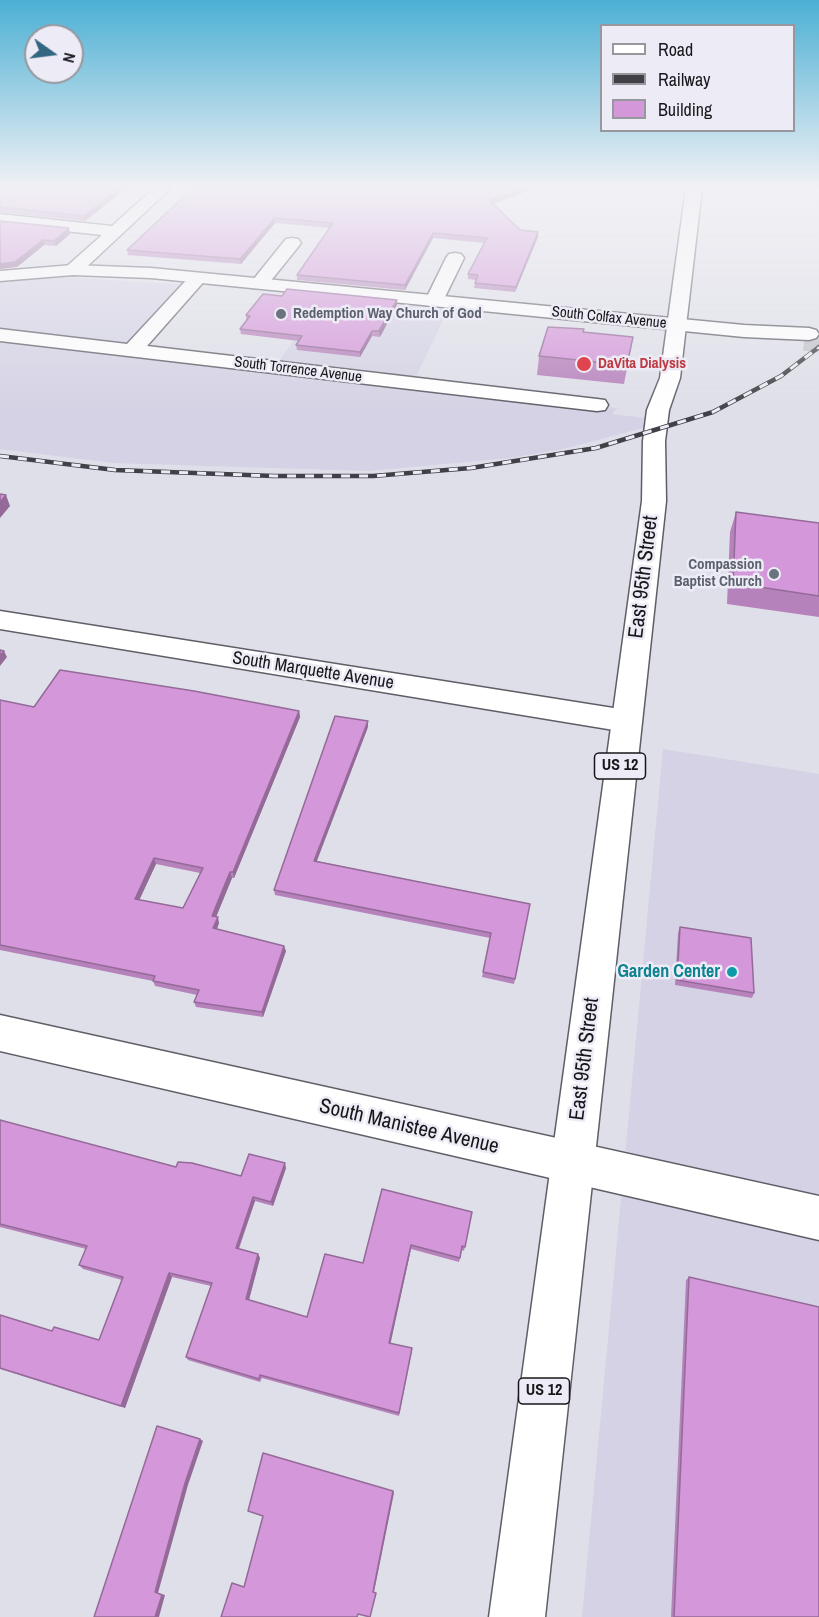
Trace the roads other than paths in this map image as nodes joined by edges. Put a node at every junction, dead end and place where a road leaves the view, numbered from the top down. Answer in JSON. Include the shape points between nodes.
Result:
{"nodes":[{"id":1,"x":80,"y":263,"type":"edge"},
{"id":2,"x":276,"y":263,"type":"edge"},
{"id":3,"x":452,"y":263,"type":"edge"},
{"id":4,"x":685,"y":263,"type":"edge"},
{"id":5,"x":73,"y":270,"type":"junction"},
{"id":6,"x":0,"y":276,"type":"edge"},
{"id":7,"x":198,"y":278,"type":"junction"},
{"id":8,"x":259,"y":284,"type":"junction"},
{"id":9,"x":434,"y":301,"type":"junction"},
{"id":10,"x":677,"y":324,"type":"junction"},
{"id":11,"x":0,"y":335,"type":"edge"},
{"id":12,"x":807,"y":338,"type":"tunnel mouth"},
{"id":13,"x":132,"y":351,"type":"junction"},
{"id":14,"x":597,"y":405,"type":"dead end"},
{"id":15,"x":0,"y":620,"type":"edge"},
{"id":16,"x":626,"y":721,"type":"junction"},
{"id":17,"x":0,"y":1033,"type":"edge"},
{"id":18,"x":572,"y":1164,"type":"junction"},
{"id":19,"x":819,"y":1218,"type":"edge"},
{"id":20,"x":517,"y":1617,"type":"edge"}],
"edges":[{"from":1,"to":5,"type":"main road"},
{"from":2,"to":8,"type":"main road"},
{"from":3,"to":9,"type":"main road"},
{"from":4,"to":10,"type":"main road","name":"East 95th Street","number":"US 12"},
{"from":5,"to":6,"type":"main road","name":"South Colfax Avenue"},
{"from":5,"to":7,"type":"main road","name":"South Colfax Avenue"},
{"from":7,"to":8,"type":"main road","name":"South Colfax Avenue"},
{"from":7,"to":13,"type":"main road"},
{"from":8,"to":9,"type":"main road","name":"South Colfax Avenue"},
{"from":9,"to":10,"type":"main road","name":"South Colfax Avenue"},
{"from":10,"to":12,"type":"main road","name":"South Colfax Avenue"},
{"from":10,"to":16,"type":"main road","name":"East 95th Street","number":"US 12","via":[[670,378],[675,411],[671,443],[654,501]]},
{"from":11,"to":13,"type":"main road","name":"South Torrence Avenue"},
{"from":13,"to":14,"type":"main road","name":"South Torrence Avenue"},
{"from":15,"to":16,"type":"main road","name":"South Marquette Avenue"},
{"from":16,"to":18,"type":"main road","name":"East 95th Street","number":"US 12"},
{"from":17,"to":18,"type":"main road","name":"South Manistee Avenue"},
{"from":18,"to":19,"type":"main road","name":"South Manistee Avenue"},
{"from":18,"to":20,"type":"main road","name":"East 95th Street","number":"US 12"}]}
